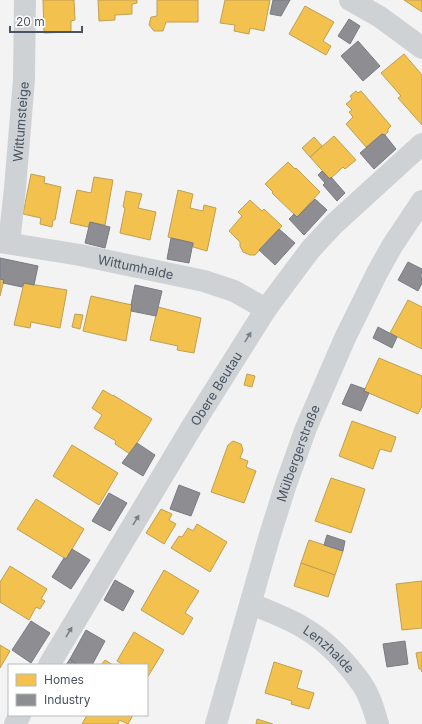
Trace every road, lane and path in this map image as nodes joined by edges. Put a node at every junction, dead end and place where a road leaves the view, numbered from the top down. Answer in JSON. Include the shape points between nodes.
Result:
{"nodes":[{"id":1,"x":25,"y":0,"type":"edge"},
{"id":2,"x":350,"y":0,"type":"edge"},
{"id":3,"x":422,"y":48,"type":"edge"},
{"id":4,"x":422,"y":144,"type":"edge"},
{"id":5,"x":422,"y":201,"type":"edge"},
{"id":6,"x":4,"y":243,"type":"edge"},
{"id":7,"x":266,"y":309,"type":"junction"},
{"id":8,"x":250,"y":604,"type":"junction"},
{"id":9,"x":50,"y":664,"type":"edge"},
{"id":10,"x":216,"y":724,"type":"edge"},
{"id":11,"x":378,"y":724,"type":"edge"}],
"edges":[{"from":1,"to":6,"type":"street","name":"Wittumsteige","via":[[24,79],[16,174]]},
{"from":2,"to":3,"type":"street","via":[[380,17]]},
{"from":4,"to":7,"type":"street","name":"Obere Beutau","via":[[334,224],[310,250]]},
{"from":5,"to":8,"type":"street","name":"Mülbergerstraße","via":[[377,273],[319,396],[285,487]]},
{"from":6,"to":7,"type":"street","name":"Wittumhalde","via":[[80,255],[204,281],[234,291]]},
{"from":9,"to":7,"type":"street","name":"Obere Beutau","one_way":true},
{"from":8,"to":10,"type":"street","name":"Mülbergerstraße"},
{"from":8,"to":11,"type":"street","name":"Lenzhalde","via":[[305,628],[333,652],[362,684]]}]}
